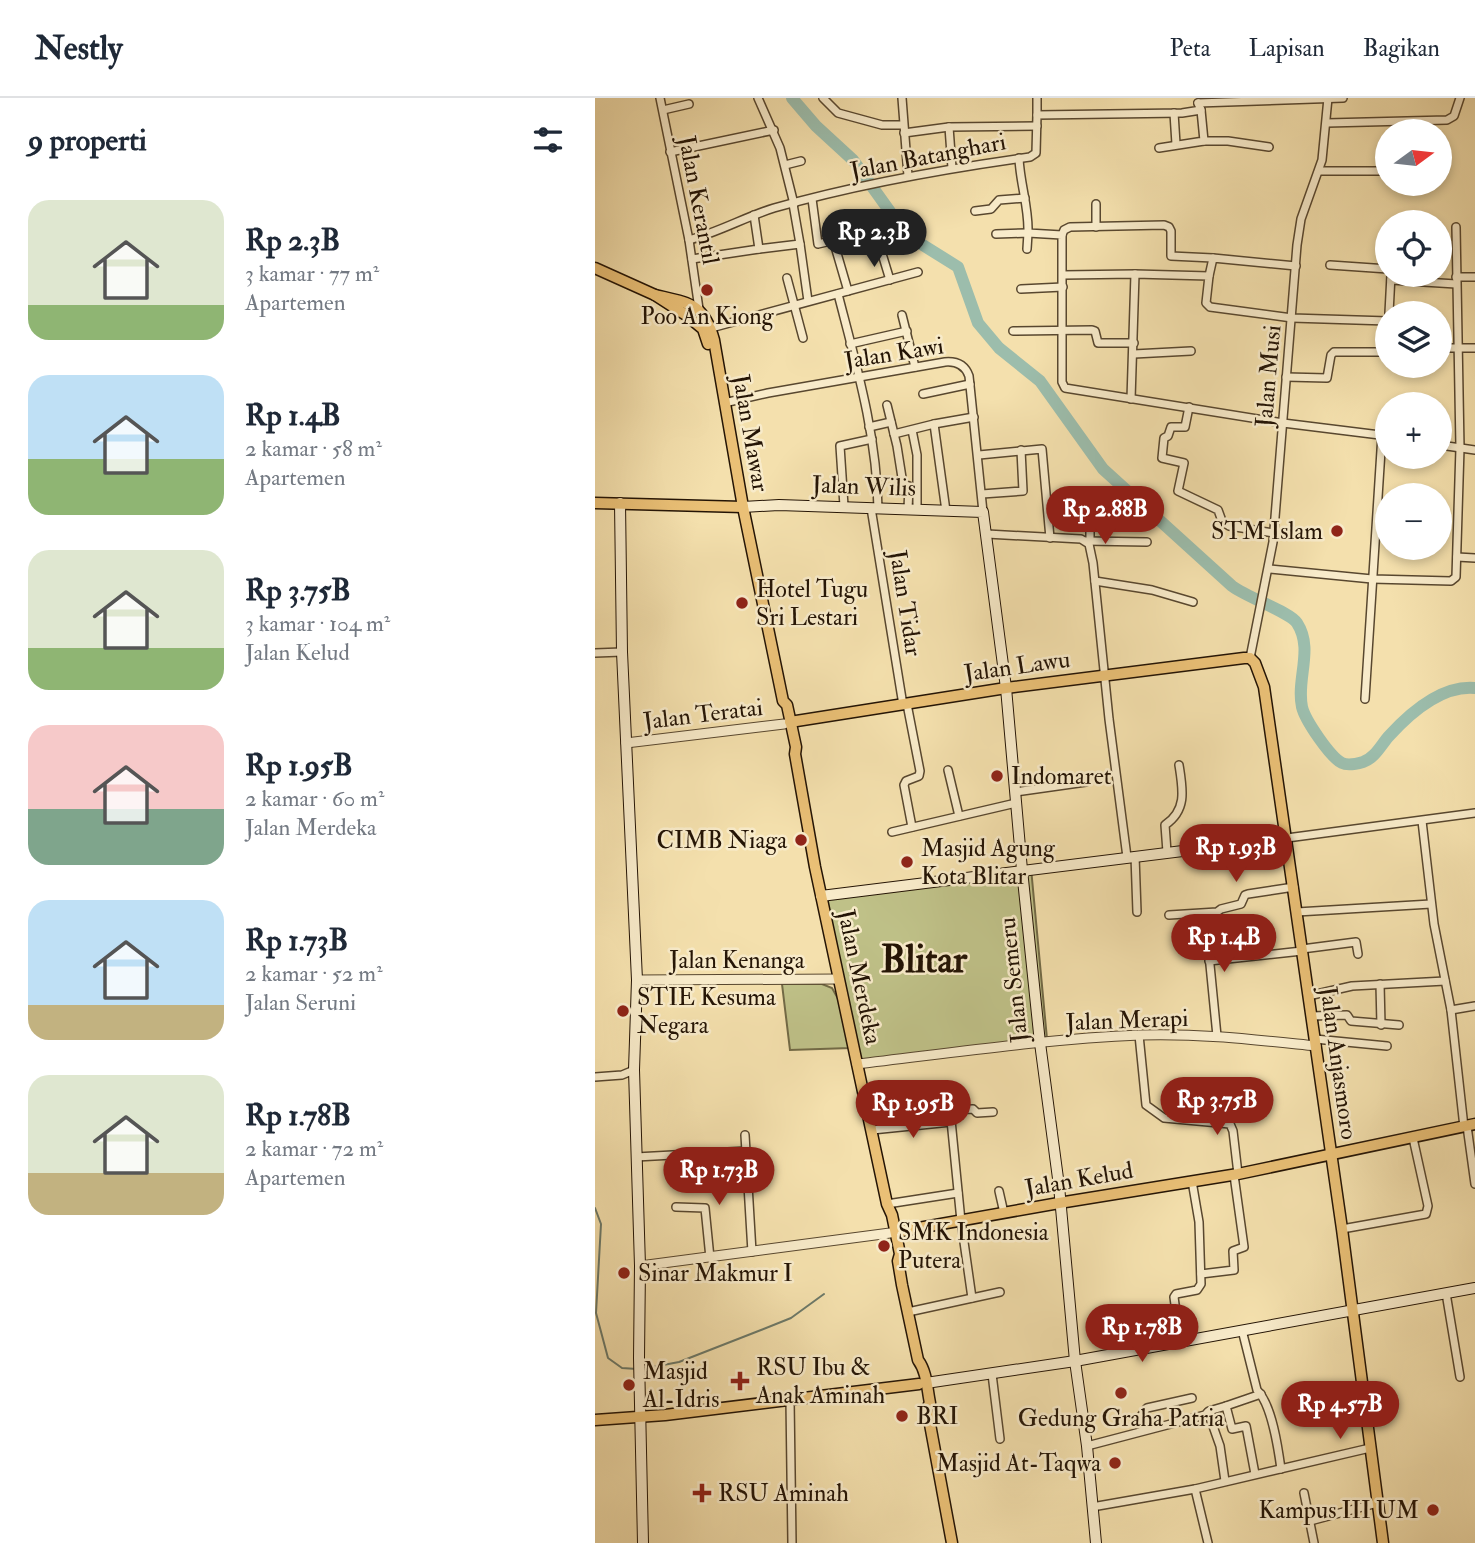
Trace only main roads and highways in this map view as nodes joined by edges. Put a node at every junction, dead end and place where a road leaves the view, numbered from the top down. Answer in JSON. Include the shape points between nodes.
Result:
{"nodes":[{"id":1,"x":595,"y":268,"type":"edge"},
{"id":2,"x":655,"y":295,"type":"junction"},
{"id":3,"x":717,"y":366,"type":"junction"},
{"id":4,"x":595,"y":503,"type":"edge"},
{"id":5,"x":620,"y":503,"type":"junction"},
{"id":6,"x":743,"y":507,"type":"junction"},
{"id":7,"x":983,"y":512,"type":"joint"},
{"id":8,"x":1250,"y":658,"type":"joint"},
{"id":9,"x":1006,"y":688,"type":"junction"},
{"id":10,"x":787,"y":723,"type":"junction"},
{"id":11,"x":1287,"y":838,"type":"junction"},
{"id":12,"x":1022,"y":870,"type":"junction"},
{"id":13,"x":821,"y":896,"type":"junction"},
{"id":14,"x":1468,"y":1126,"type":"edge"},
{"id":15,"x":1330,"y":1156,"type":"junction"},
{"id":16,"x":1059,"y":1203,"type":"junction"},
{"id":17,"x":893,"y":1233,"type":"junction"},
{"id":18,"x":1475,"y":1287,"type":"edge"},
{"id":19,"x":1352,"y":1311,"type":"junction"},
{"id":20,"x":1075,"y":1361,"type":"junction"},
{"id":21,"x":923,"y":1384,"type":"junction"},
{"id":22,"x":640,"y":1418,"type":"junction"},
{"id":23,"x":595,"y":1420,"type":"edge"},
{"id":24,"x":643,"y":1543,"type":"edge"},
{"id":25,"x":951,"y":1543,"type":"edge"},
{"id":26,"x":1096,"y":1543,"type":"edge"},
{"id":27,"x":1383,"y":1543,"type":"edge"}],
"edges":[{"from":1,"to":2,"type":"main road","name":"Jalan Mawar"},
{"from":2,"to":3,"type":"main road","name":"Jalan Mawar","via":[[699,324]]},
{"from":2,"to":3,"type":"main road","name":"Jalan Mawar","via":[[699,309],[711,328]]},
{"from":3,"to":6,"type":"main road","name":"Jalan Mawar"},
{"from":4,"to":5,"type":"main road"},
{"from":5,"to":6,"type":"main road"},
{"from":5,"to":22,"type":"main road","via":[[637,980],[634,1075]]},
{"from":6,"to":7,"type":"main road","name":"Jalan Wilis"},
{"from":6,"to":10,"type":"main road","name":"Jalan Merdeka","via":[[787,705]]},
{"from":7,"to":9,"type":"main road","name":"Jalan Semeru"},
{"from":8,"to":9,"type":"main road","name":"Jalan Lawu"},
{"from":8,"to":11,"type":"main road","name":"Jalan Anjasmoro","via":[[1264,687]]},
{"from":9,"to":10,"type":"main road","name":"Jalan Lawu"},
{"from":9,"to":12,"type":"main road","name":"Jalan Semeru"},
{"from":10,"to":13,"type":"main road","name":"Jalan Merdeka","via":[[796,747]]},
{"from":11,"to":12,"type":"main road"},
{"from":11,"to":15,"type":"main road","name":"Jalan Anjasmoro"},
{"from":12,"to":13,"type":"main road"},
{"from":12,"to":16,"type":"main road","name":"Jalan Semeru"},
{"from":13,"to":17,"type":"main road","name":"Jalan Merdeka"},
{"from":14,"to":15,"type":"main road","name":"Jalan Kelud"},
{"from":15,"to":16,"type":"main road","name":"Jalan Kelud"},
{"from":15,"to":19,"type":"main road","name":"Jalan Anjasmoro"},
{"from":16,"to":17,"type":"main road","name":"Jalan Kelud"},
{"from":16,"to":20,"type":"main road","name":"Jalan Semeru"},
{"from":17,"to":21,"type":"main road","name":"Jalan Merdeka"},
{"from":18,"to":19,"type":"main road"},
{"from":19,"to":20,"type":"main road"},
{"from":19,"to":27,"type":"main road","name":"Jalan Anjasmoro"},
{"from":20,"to":21,"type":"main road"},
{"from":20,"to":26,"type":"main road","name":"Jalan Semeru"},
{"from":21,"to":22,"type":"main road"},
{"from":21,"to":25,"type":"main road","name":"Jalan Merdeka","via":[[930,1403],[927,1408]]},
{"from":22,"to":23,"type":"main road"},
{"from":22,"to":24,"type":"main road"}]}
